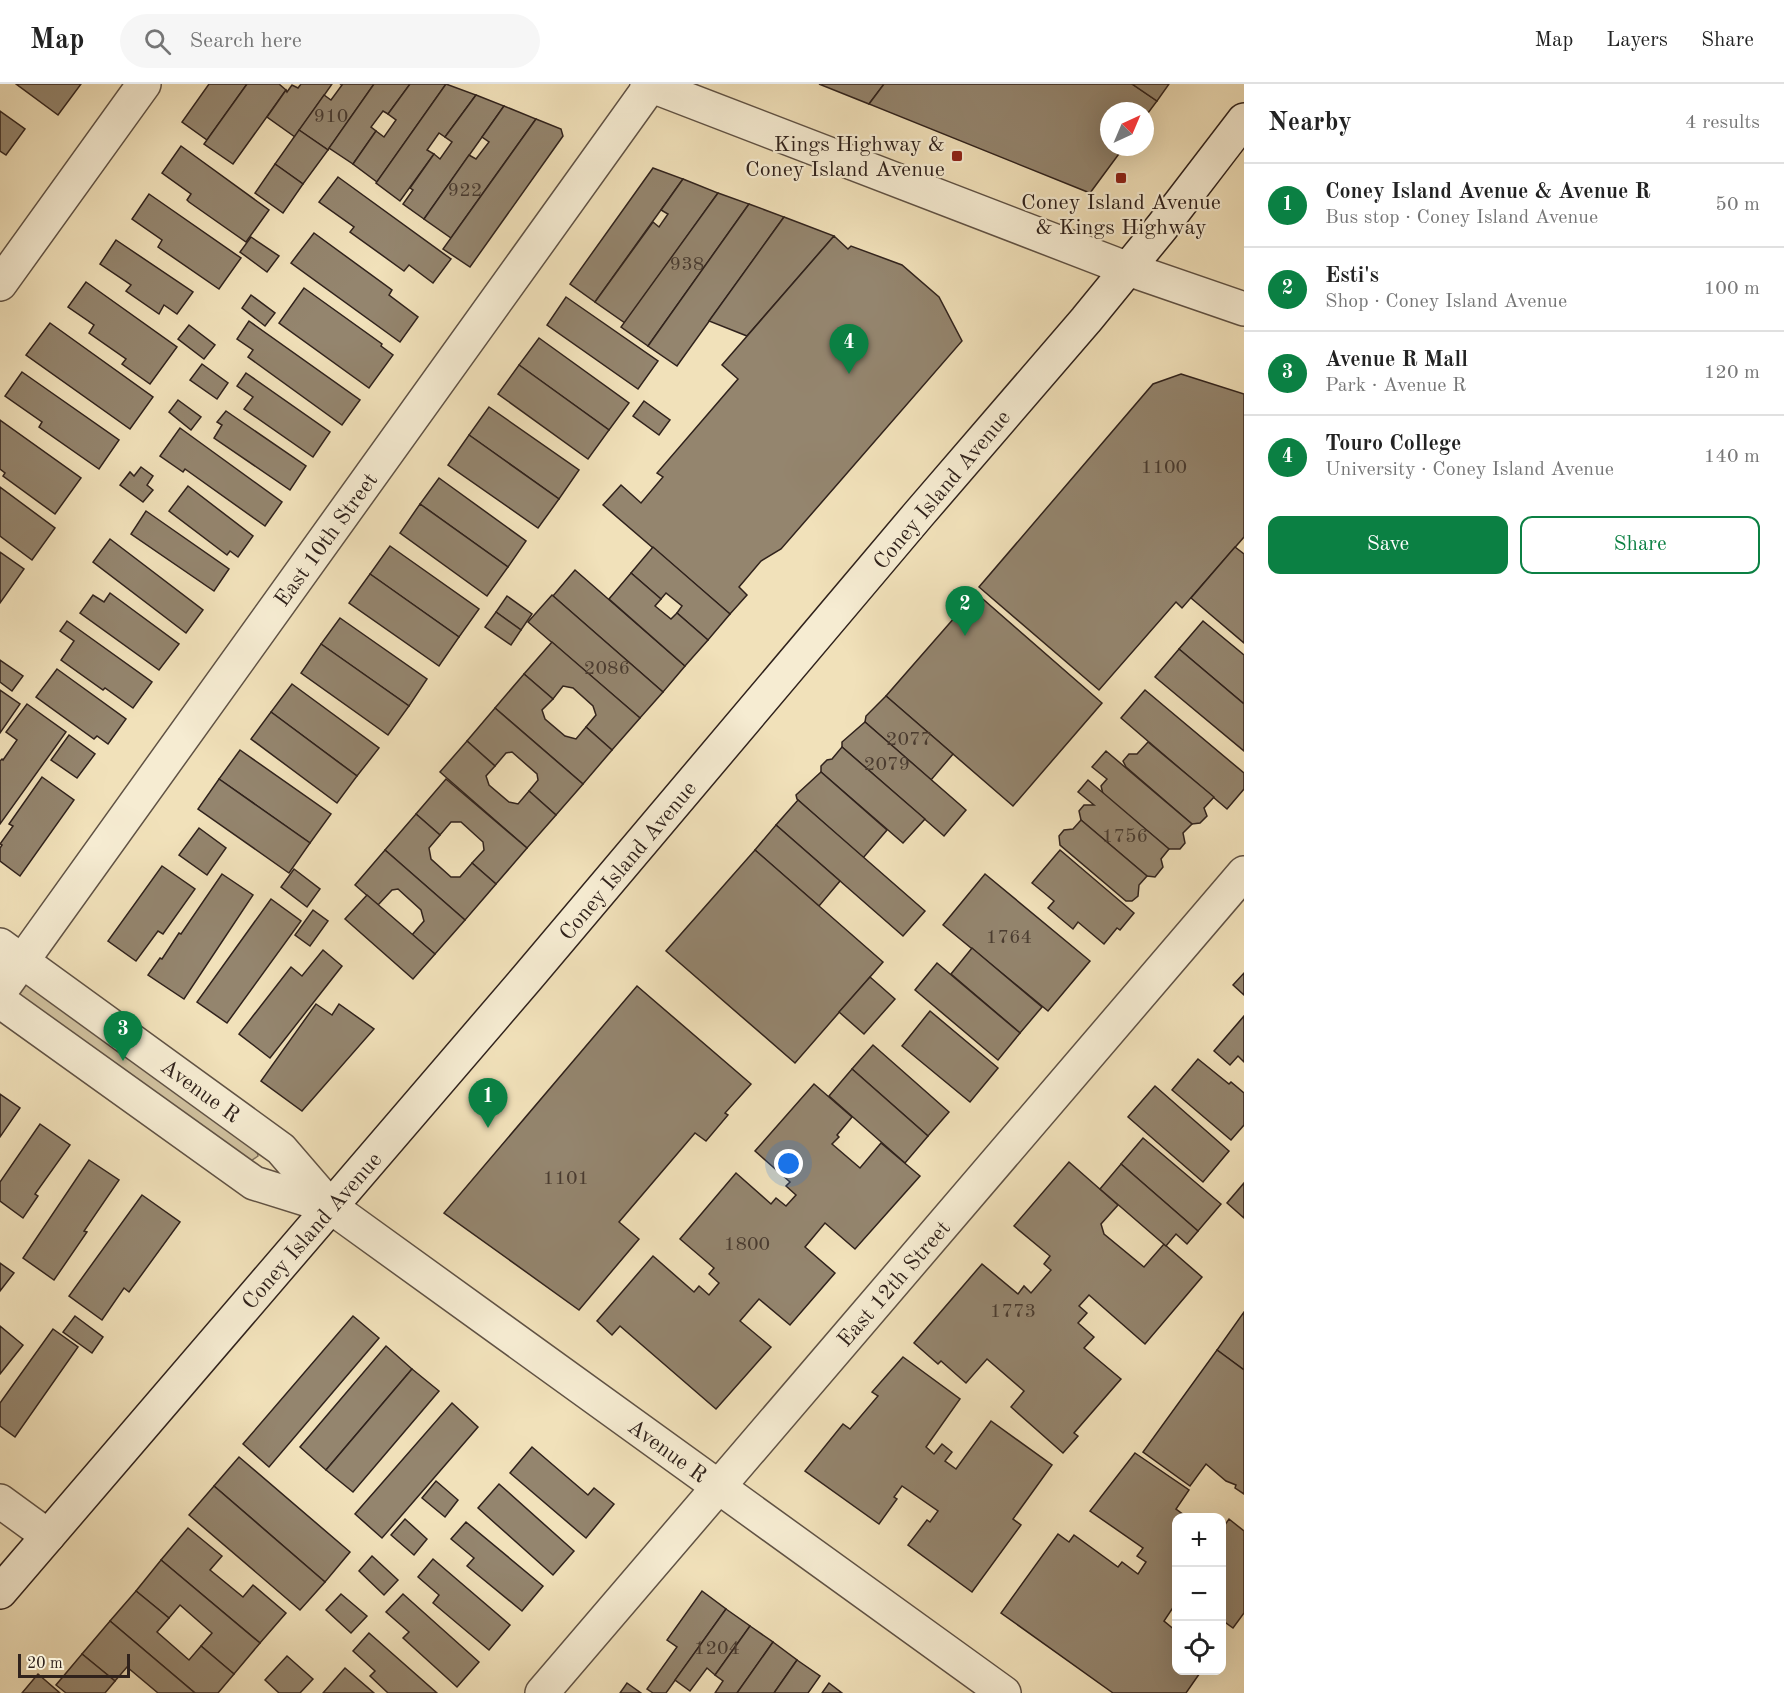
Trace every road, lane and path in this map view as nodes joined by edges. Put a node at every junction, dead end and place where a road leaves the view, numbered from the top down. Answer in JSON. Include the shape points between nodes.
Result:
{"nodes":[{"id":1,"x":144,"y":84,"type":"edge"},
{"id":2,"x":649,"y":85,"type":"edge"},
{"id":3,"x":1244,"y":120,"type":"edge"},
{"id":4,"x":1128,"y":268,"type":"junction"},
{"id":5,"x":0,"y":284,"type":"edge"},
{"id":6,"x":1244,"y":309,"type":"edge"},
{"id":7,"x":1244,"y":873,"type":"edge"},
{"id":8,"x":11,"y":953,"type":"edge"},
{"id":9,"x":0,"y":992,"type":"edge"},
{"id":10,"x":0,"y":1001,"type":"edge"},
{"id":11,"x":331,"y":1207,"type":"junction"},
{"id":12,"x":718,"y":1486,"type":"junction"},
{"id":13,"x":0,"y":1501,"type":"edge"},
{"id":14,"x":48,"y":1536,"type":"junction"},
{"id":15,"x":0,"y":1593,"type":"edge"},
{"id":16,"x":542,"y":1693,"type":"edge"},
{"id":17,"x":1004,"y":1693,"type":"edge"}],
"edges":[{"from":1,"to":5,"type":"street"},
{"from":2,"to":4,"type":"street"},
{"from":2,"to":8,"type":"street","name":"East 10th Street"},
{"from":3,"to":4,"type":"street","name":"Coney Island Avenue"},
{"from":4,"to":6,"type":"street"},
{"from":4,"to":11,"type":"street","name":"Coney Island Avenue"},
{"from":7,"to":12,"type":"street","name":"East 12th Street"},
{"from":8,"to":9,"type":"street","name":"East 10th Street"},
{"from":8,"to":11,"type":"street","name":"Avenue R","via":[[282,1149]]},
{"from":10,"to":11,"type":"street","name":"Avenue R","via":[[254,1183]]},
{"from":11,"to":12,"type":"street","name":"Avenue R"},
{"from":11,"to":14,"type":"street","name":"Coney Island Avenue"},
{"from":12,"to":16,"type":"street","name":"East 12th Street"},
{"from":12,"to":17,"type":"street","name":"Avenue R"},
{"from":13,"to":14,"type":"street"},
{"from":14,"to":15,"type":"street","name":"Coney Island Avenue"}]}
